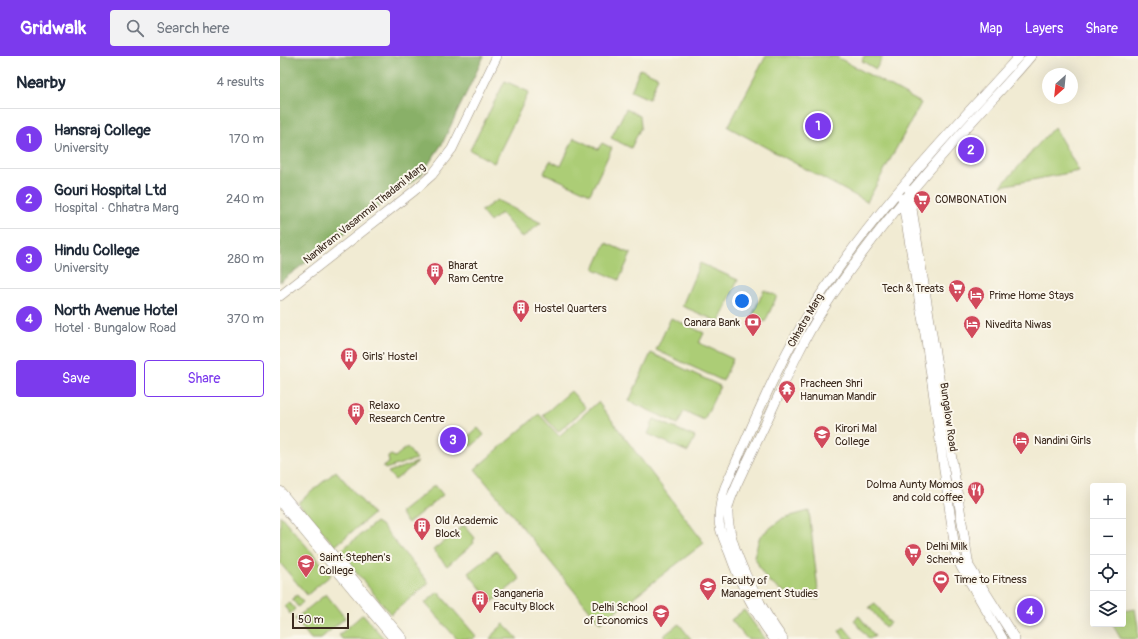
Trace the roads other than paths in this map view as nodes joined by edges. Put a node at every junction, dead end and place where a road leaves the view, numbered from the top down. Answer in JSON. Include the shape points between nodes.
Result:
{"nodes":[{"id":1,"x":497,"y":56,"type":"edge"},
{"id":2,"x":1019,"y":56,"type":"edge"},
{"id":3,"x":1031,"y":56,"type":"edge"},
{"id":4,"x":904,"y":184,"type":"junction"},
{"id":5,"x":910,"y":194,"type":"junction"},
{"id":6,"x":903,"y":202,"type":"junction"},
{"id":7,"x":280,"y":296,"type":"edge"},
{"id":8,"x":763,"y":403,"type":"junction"},
{"id":9,"x":773,"y":408,"type":"junction"},
{"id":10,"x":280,"y":491,"type":"edge"},
{"id":11,"x":280,"y":502,"type":"edge"},
{"id":12,"x":736,"y":561,"type":"junction"},
{"id":13,"x":394,"y":639,"type":"edge"},
{"id":14,"x":403,"y":639,"type":"edge"},
{"id":15,"x":774,"y":639,"type":"edge"},
{"id":16,"x":783,"y":639,"type":"edge"},
{"id":17,"x":1003,"y":639,"type":"edge"},
{"id":18,"x":1015,"y":639,"type":"edge"}],
"edges":[{"from":1,"to":7,"type":"street","name":"Nanikram Vasanmal Thadani Marg","via":[[452,150],[432,175]]},
{"from":2,"to":4,"type":"street","name":"Chhatra Marg"},
{"from":3,"to":5,"type":"street","name":"Chhatra Marg"},
{"from":4,"to":5,"type":"street"},
{"from":4,"to":6,"type":"street","name":"Bungalow Road"},
{"from":4,"to":8,"type":"street","name":"Chhatra Marg","via":[[813,306]]},
{"from":5,"to":6,"type":"street","name":"Chhatra Marg"},
{"from":5,"to":18,"type":"street","via":[[969,566]]},
{"from":6,"to":9,"type":"street","name":"Chhatra Marg","via":[[870,242],[811,329]]},
{"from":6,"to":17,"type":"street","name":"Bungalow Road","via":[[926,340],[956,556]]},
{"from":8,"to":9,"type":"street"},
{"from":8,"to":12,"type":"street","name":"Chhatra Marg","via":[[720,499],[721,534]]},
{"from":9,"to":12,"type":"street","name":"Chhatra Marg","via":[[729,504],[730,533]]},
{"from":10,"to":14,"type":"street"},
{"from":11,"to":13,"type":"street"},
{"from":12,"to":15,"type":"street","name":"Chhatra Marg","via":[[750,601]]},
{"from":12,"to":16,"type":"street","name":"Chhatra Marg"}]}
